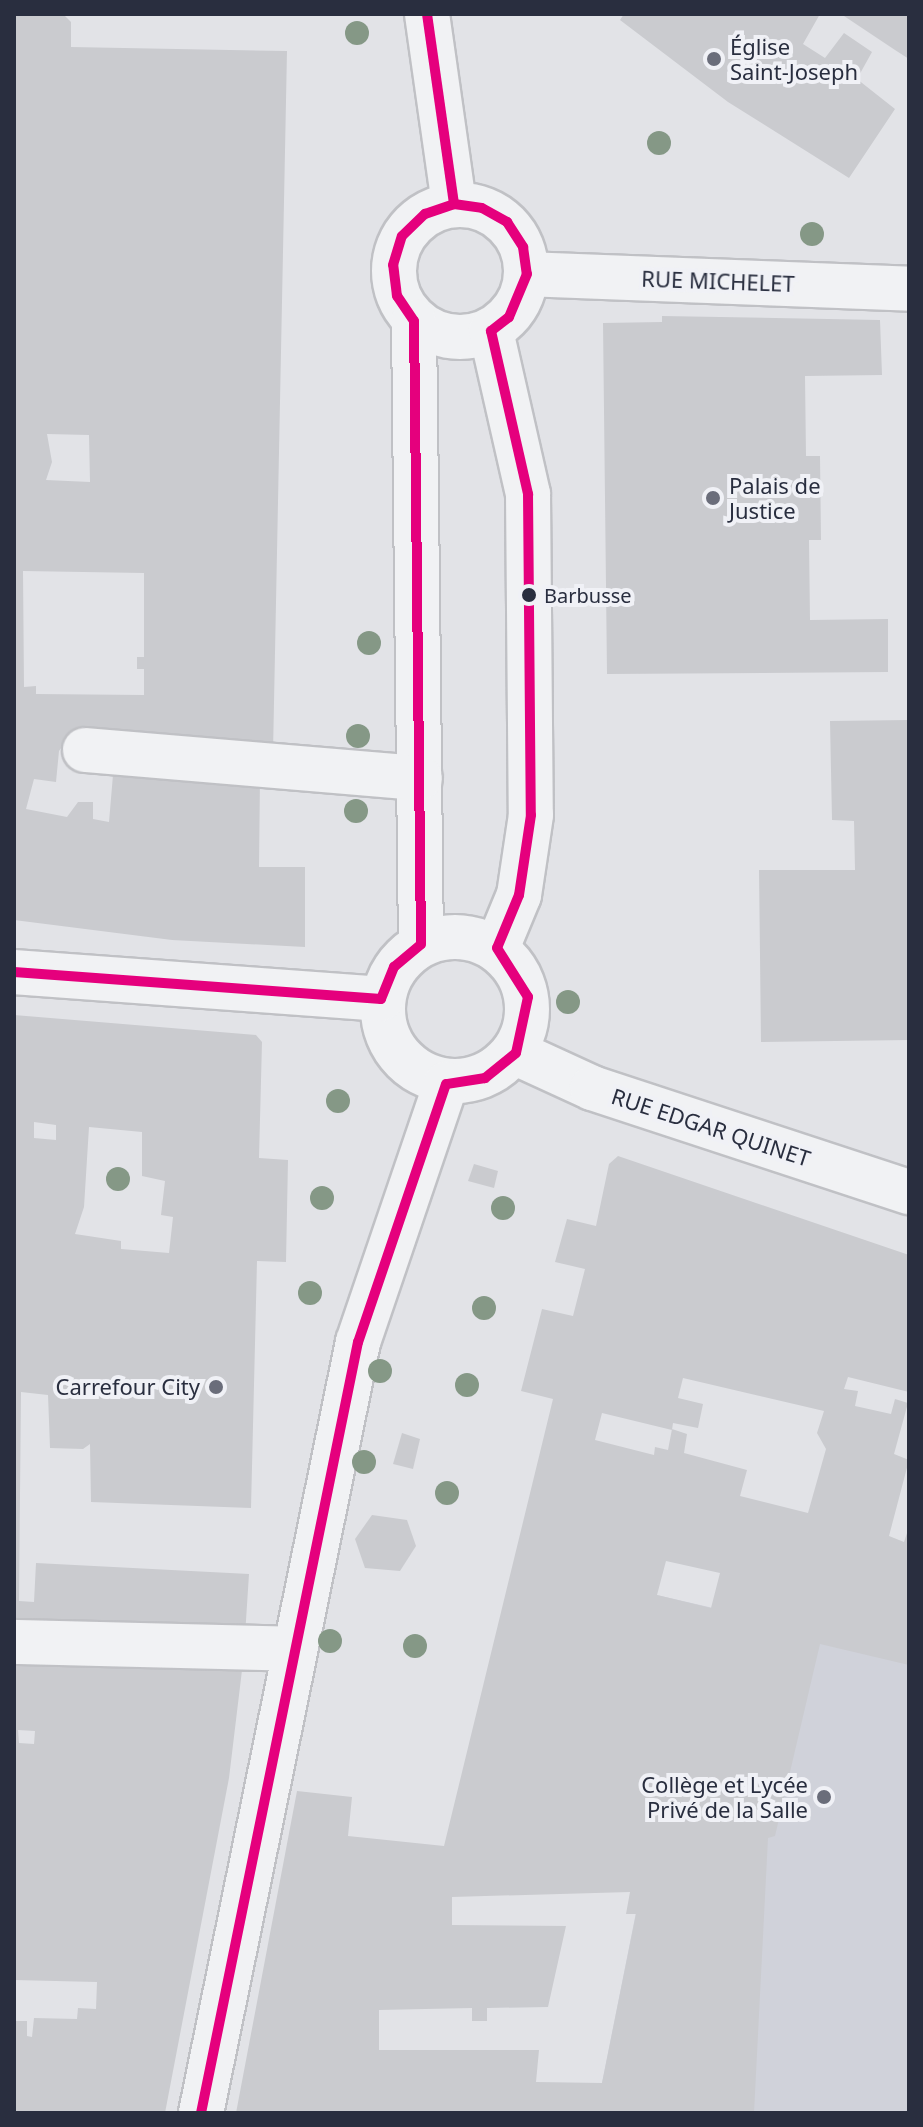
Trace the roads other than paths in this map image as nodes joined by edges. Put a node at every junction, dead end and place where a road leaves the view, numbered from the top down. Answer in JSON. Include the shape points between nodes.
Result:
{"nodes":[{"id":1,"x":427,"y":14,"type":"edge"},
{"id":2,"x":454,"y":204,"type":"junction"},
{"id":3,"x":527,"y":274,"type":"junction"},
{"id":4,"x":909,"y":289,"type":"edge"},
{"id":5,"x":414,"y":321,"type":"junction"},
{"id":6,"x":491,"y":331,"type":"junction"},
{"id":7,"x":85,"y":750,"type":"dead end"},
{"id":8,"x":420,"y":778,"type":"junction"},
{"id":9,"x":421,"y":944,"type":"junction"},
{"id":10,"x":497,"y":948,"type":"junction"},
{"id":11,"x":14,"y":972,"type":"edge"},
{"id":12,"x":381,"y":999,"type":"junction"},
{"id":13,"x":516,"y":1053,"type":"junction"},
{"id":14,"x":446,"y":1084,"type":"junction"},
{"id":15,"x":909,"y":1192,"type":"edge"},
{"id":16,"x":14,"y":1642,"type":"edge"},
{"id":17,"x":291,"y":1649,"type":"junction"},
{"id":18,"x":201,"y":2113,"type":"edge"}],
"edges":[{"from":1,"to":2,"type":"street"},
{"from":2,"to":3,"type":"street","via":[[482,208],[507,222],[523,247]]},
{"from":2,"to":5,"type":"street","via":[[425,214],[402,236],[393,265],[397,296]]},
{"from":3,"to":4,"type":"street","name":"RUE MICHELET"},
{"from":3,"to":6,"type":"street","via":[[509,317]]},
{"from":5,"to":6,"type":"street","via":[[451,338]]},
{"from":5,"to":8,"type":"street"},
{"from":6,"to":10,"type":"street","via":[[528,494],[531,815],[519,895]]},
{"from":7,"to":8,"type":"street"},
{"from":8,"to":9,"type":"street"},
{"from":9,"to":10,"type":"street","via":[[460,936]]},
{"from":9,"to":12,"type":"street","via":[[394,967]]},
{"from":10,"to":13,"type":"street","via":[[528,997]]},
{"from":11,"to":12,"type":"street"},
{"from":12,"to":14,"type":"street","via":[[396,1055]]},
{"from":13,"to":14,"type":"street","via":[[485,1078]]},
{"from":13,"to":15,"type":"street","name":"RUE EDGAR QUINET","via":[[592,1088]]},
{"from":14,"to":17,"type":"street","via":[[358,1342]]},
{"from":16,"to":17,"type":"street"},
{"from":17,"to":18,"type":"street"}]}
